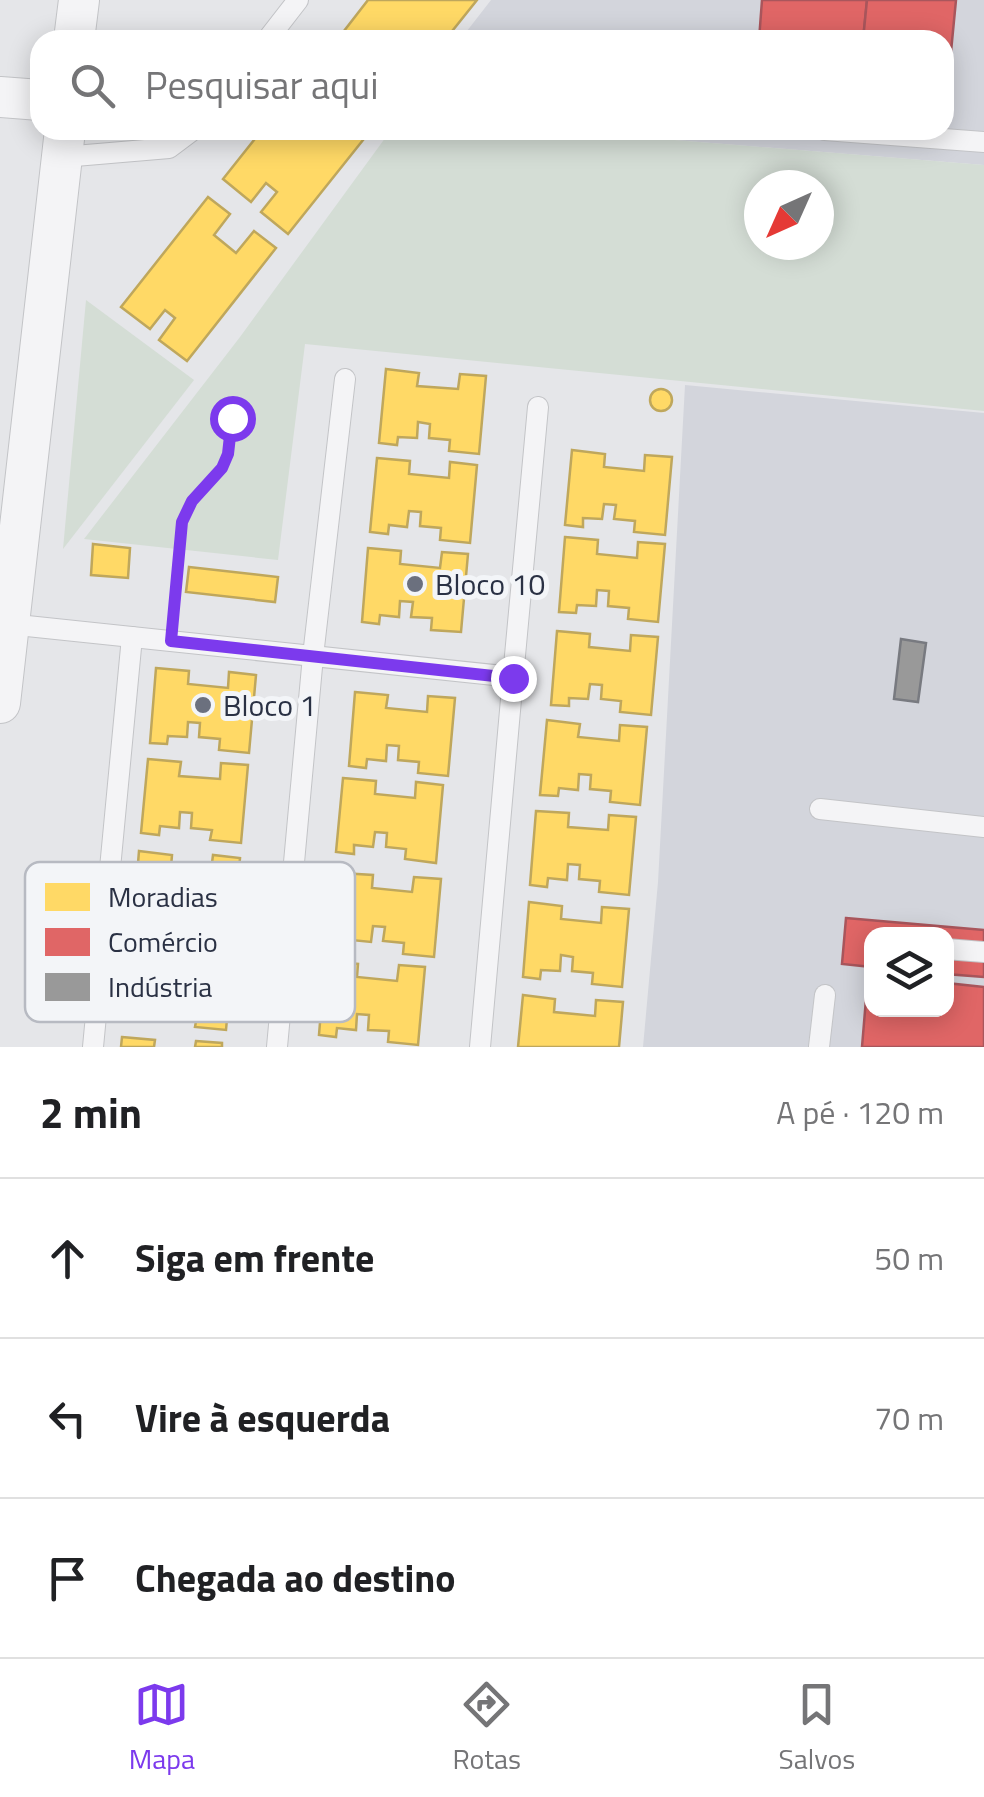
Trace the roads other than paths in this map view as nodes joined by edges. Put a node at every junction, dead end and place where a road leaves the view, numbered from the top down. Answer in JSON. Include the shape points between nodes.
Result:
{"nodes":[{"id":1,"x":79,"y":0,"type":"edge"},
{"id":2,"x":298,"y":0,"type":"edge"},
{"id":3,"x":75,"y":30,"type":"edge"},
{"id":4,"x":275,"y":30,"type":"edge"},
{"id":5,"x":0,"y":97,"type":"edge"},
{"id":6,"x":30,"y":99,"type":"edge"},
{"id":7,"x":180,"y":140,"type":"edge"},
{"id":8,"x":954,"y":140,"type":"edge"},
{"id":9,"x":984,"y":142,"type":"edge"},
{"id":10,"x":64,"y":143,"type":"edge"},
{"id":11,"x":344,"y":379,"type":"dead end"},
{"id":12,"x":538,"y":407,"type":"dead end"},
{"id":13,"x":11,"y":491,"type":"edge"},
{"id":14,"x":8,"y":624,"type":"junction"},
{"id":15,"x":132,"y":637,"type":"junction"},
{"id":16,"x":313,"y":656,"type":"junction"},
{"id":17,"x":513,"y":678,"type":"junction"},
{"id":18,"x":0,"y":703,"type":"edge"},
{"id":19,"x":820,"y":809,"type":"dead end"},
{"id":20,"x":984,"y":827,"type":"edge"},
{"id":21,"x":111,"y":862,"type":"edge"},
{"id":22,"x":294,"y":862,"type":"edge"},
{"id":23,"x":954,"y":949,"type":"edge"},
{"id":24,"x":984,"y":952,"type":"edge"},
{"id":25,"x":824,"y":995,"type":"dead end"},
{"id":26,"x":95,"y":1022,"type":"edge"},
{"id":27,"x":279,"y":1022,"type":"edge"},
{"id":28,"x":93,"y":1047,"type":"edge"},
{"id":29,"x":277,"y":1047,"type":"edge"},
{"id":30,"x":480,"y":1047,"type":"edge"},
{"id":31,"x":818,"y":1047,"type":"edge"}],
"edges":[{"from":1,"to":3,"type":"street"},
{"from":2,"to":4,"type":"lane"},
{"from":5,"to":6,"type":"street"},
{"from":7,"to":10,"type":"lane","via":[[169,148]]},
{"from":8,"to":9,"type":"lane"},
{"from":10,"to":13,"type":"street"},
{"from":11,"to":16,"type":"lane"},
{"from":12,"to":17,"type":"lane"},
{"from":13,"to":14,"type":"street"},
{"from":14,"to":15,"type":"lane"},
{"from":14,"to":18,"type":"street"},
{"from":15,"to":16,"type":"lane"},
{"from":15,"to":21,"type":"lane"},
{"from":16,"to":17,"type":"lane"},
{"from":16,"to":22,"type":"lane"},
{"from":17,"to":30,"type":"lane"},
{"from":19,"to":20,"type":"lane"},
{"from":23,"to":24,"type":"lane"},
{"from":25,"to":31,"type":"lane"},
{"from":26,"to":28,"type":"lane"},
{"from":27,"to":29,"type":"lane"}]}
